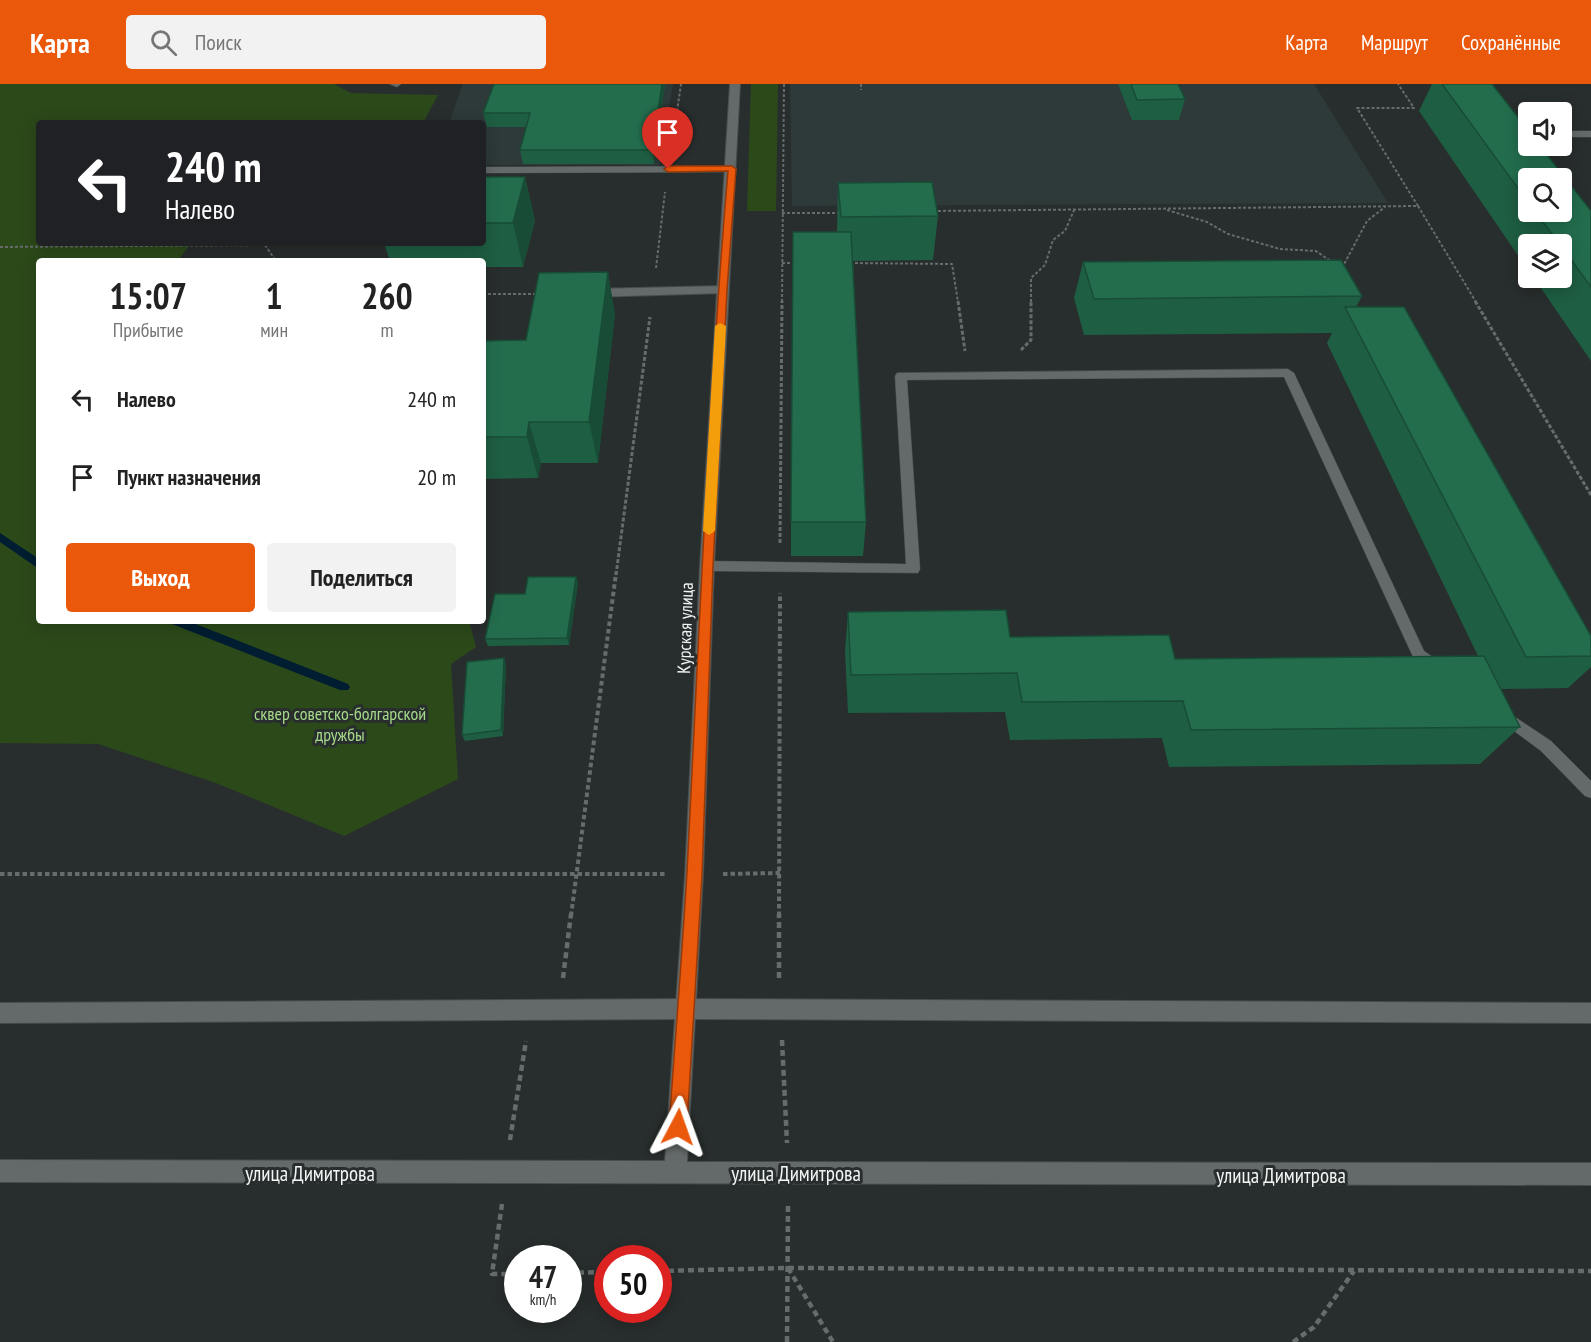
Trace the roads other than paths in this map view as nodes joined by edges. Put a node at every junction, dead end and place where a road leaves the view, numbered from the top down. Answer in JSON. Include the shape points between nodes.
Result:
{"nodes":[{"id":1,"x":735,"y":84,"type":"edge"},
{"id":2,"x":1572,"y":134,"type":"edge"},
{"id":3,"x":1591,"y":134,"type":"edge"},
{"id":4,"x":732,"y":169,"type":"junction"},
{"id":5,"x":486,"y":170,"type":"edge"},
{"id":6,"x":722,"y":290,"type":"junction"},
{"id":7,"x":587,"y":293,"type":"edge"},
{"id":8,"x":707,"y":566,"type":"junction"},
{"id":9,"x":1446,"y":674,"type":"edge"},
{"id":10,"x":1492,"y":707,"type":"edge"},
{"id":11,"x":1591,"y":791,"type":"edge"},
{"id":12,"x":686,"y":1009,"type":"junction"},
{"id":13,"x":0,"y":1013,"type":"edge"},
{"id":14,"x":1591,"y":1014,"type":"edge"},
{"id":15,"x":0,"y":1171,"type":"edge"},
{"id":16,"x":675,"y":1174,"type":"junction"},
{"id":17,"x":1591,"y":1174,"type":"edge"}],
"edges":[{"from":1,"to":4,"type":"main road","name":"Курская улица"},
{"from":2,"to":3,"type":"lane"},
{"from":4,"to":5,"type":"lane"},
{"from":4,"to":6,"type":"main road","name":"Курская улица"},
{"from":6,"to":7,"type":"main road"},
{"from":6,"to":8,"type":"main road","name":"Курская улица"},
{"from":8,"to":9,"type":"lane","via":[[913,569],[901,376],[1288,373],[1419,655]]},
{"from":8,"to":12,"type":"main road","name":"Курская улица"},
{"from":10,"to":11,"type":"lane","via":[[1546,746]]},
{"from":12,"to":13,"type":"main road"},
{"from":12,"to":14,"type":"main road"},
{"from":12,"to":16,"type":"main road","name":"Курская улица"},
{"from":15,"to":16,"type":"main road","name":"улица Димитрова"},
{"from":16,"to":17,"type":"main road","name":"улица Димитрова"}]}
